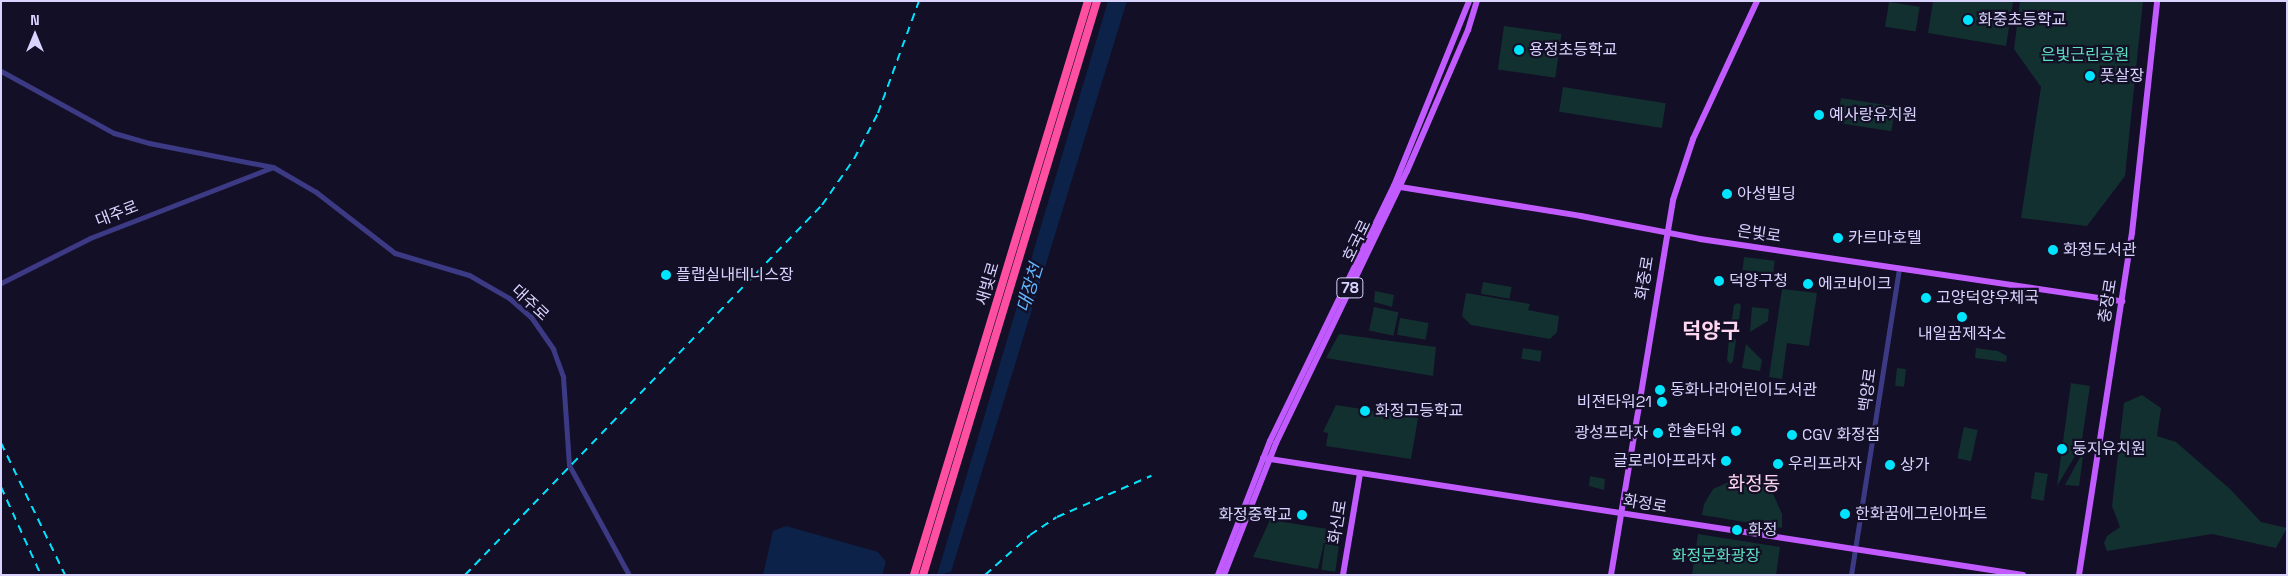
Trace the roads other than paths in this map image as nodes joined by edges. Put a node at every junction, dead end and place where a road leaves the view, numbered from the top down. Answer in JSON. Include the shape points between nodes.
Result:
{"nodes":[{"id":1,"x":1088,"y":1,"type":"edge"},
{"id":2,"x":1097,"y":1,"type":"edge"},
{"id":3,"x":1469,"y":1,"type":"edge"},
{"id":4,"x":1477,"y":1,"type":"edge"},
{"id":5,"x":1757,"y":1,"type":"edge"},
{"id":6,"x":2157,"y":1,"type":"edge"},
{"id":7,"x":1,"y":71,"type":"edge"},
{"id":8,"x":273,"y":166,"type":"junction"},
{"id":9,"x":1396,"y":187,"type":"junction"},
{"id":10,"x":1666,"y":232,"type":"junction"},
{"id":11,"x":1899,"y":268,"type":"junction"},
{"id":12,"x":1,"y":283,"type":"edge"},
{"id":13,"x":2122,"y":301,"type":"junction"},
{"id":14,"x":1266,"y":459,"type":"junction"},
{"id":15,"x":1360,"y":473,"type":"junction"},
{"id":16,"x":1621,"y":514,"type":"junction"},
{"id":17,"x":1855,"y":549,"type":"junction"},
{"id":18,"x":629,"y":575,"type":"edge"},
{"id":19,"x":914,"y":575,"type":"edge"},
{"id":20,"x":924,"y":575,"type":"edge"},
{"id":21,"x":1218,"y":575,"type":"edge"},
{"id":22,"x":1224,"y":575,"type":"edge"},
{"id":23,"x":1343,"y":575,"type":"edge"},
{"id":24,"x":1611,"y":575,"type":"edge"},
{"id":25,"x":1851,"y":575,"type":"edge"},
{"id":26,"x":2023,"y":575,"type":"edge"},
{"id":27,"x":2079,"y":575,"type":"edge"}],
"edges":[{"from":1,"to":19,"type":"highway","name":"새빛로"},
{"from":2,"to":20,"type":"highway","name":"새빛로"},
{"from":3,"to":9,"type":"main road","name":"호국로","number":"78"},
{"from":4,"to":9,"type":"main road","name":"호국로","number":"78","via":[[1468,30]]},
{"from":5,"to":10,"type":"main road","name":"화중로","via":[[1684,162]]},
{"from":6,"to":13,"type":"main road","name":"충장로"},
{"from":7,"to":8,"type":"street","name":"대주로","via":[[114,133],[149,143]]},
{"from":8,"to":12,"type":"street","name":"대주로","via":[[90,238]]},
{"from":8,"to":18,"type":"street","name":"대주로","via":[[316,192],[395,253],[470,275],[509,298],[531,317],[553,349],[563,377],[569,465]]},
{"from":9,"to":10,"type":"main road","name":"은빛로"},
{"from":9,"to":14,"type":"main road","name":"호국로","number":"78"},
{"from":10,"to":11,"type":"main road","name":"은빛로"},
{"from":10,"to":16,"type":"main road","name":"화중로"},
{"from":11,"to":13,"type":"main road","name":"은빛로"},
{"from":11,"to":17,"type":"street","name":"백양로"},
{"from":13,"to":27,"type":"main road","name":"충장로"},
{"from":14,"to":15,"type":"main road","name":"화정로"},
{"from":14,"to":21,"type":"main road","name":"호국로","number":"78"},
{"from":14,"to":22,"type":"main road","name":"호국로","number":"78"},
{"from":15,"to":16,"type":"main road","name":"화정로"},
{"from":15,"to":23,"type":"main road","name":"화신로"},
{"from":16,"to":17,"type":"main road","name":"화정로"},
{"from":16,"to":24,"type":"main road","name":"화중로"},
{"from":17,"to":25,"type":"street","name":"백양로"},
{"from":17,"to":26,"type":"main road","name":"화정로"}]}
